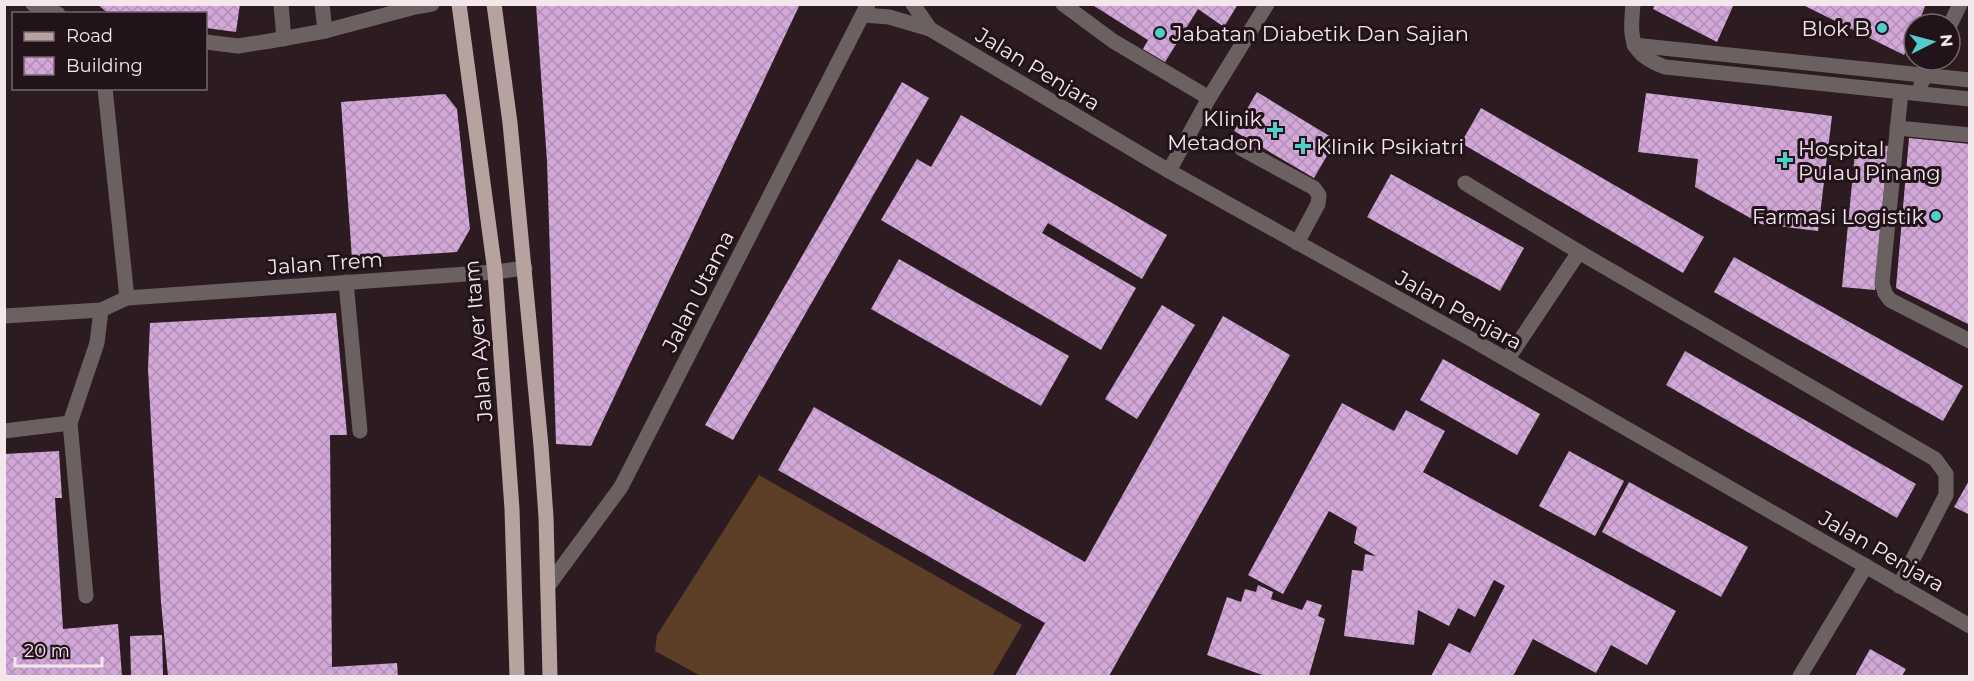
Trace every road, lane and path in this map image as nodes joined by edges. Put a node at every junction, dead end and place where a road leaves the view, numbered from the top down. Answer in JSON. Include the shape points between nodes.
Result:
{"nodes":[{"id":1,"x":33,"y":4,"type":"edge"},
{"id":2,"x":281,"y":4,"type":"edge"},
{"id":3,"x":322,"y":4,"type":"edge"},
{"id":4,"x":432,"y":4,"type":"edge"},
{"id":5,"x":459,"y":4,"type":"edge"},
{"id":6,"x":494,"y":4,"type":"edge"},
{"id":7,"x":913,"y":4,"type":"edge"},
{"id":8,"x":1064,"y":4,"type":"edge"},
{"id":9,"x":1267,"y":4,"type":"edge"},
{"id":10,"x":1633,"y":4,"type":"edge"},
{"id":11,"x":414,"y":6,"type":"edge"},
{"id":12,"x":866,"y":10,"type":"edge"},
{"id":13,"x":53,"y":12,"type":"edge"},
{"id":14,"x":930,"y":29,"type":"junction"},
{"id":15,"x":325,"y":31,"type":"junction"},
{"id":16,"x":284,"y":39,"type":"junction"},
{"id":17,"x":207,"y":42,"type":"edge"},
{"id":18,"x":1634,"y":45,"type":"junction"},
{"id":19,"x":1927,"y":72,"type":"edge"},
{"id":20,"x":1925,"y":76,"type":"junction"},
{"id":21,"x":1970,"y":80,"type":"edge"},
{"id":22,"x":105,"y":90,"type":"edge"},
{"id":23,"x":1908,"y":93,"type":"junction"},
{"id":24,"x":1209,"y":98,"type":"junction"},
{"id":25,"x":1970,"y":99,"type":"edge"},
{"id":26,"x":1897,"y":128,"type":"junction"},
{"id":27,"x":1970,"y":135,"type":"edge"},
{"id":28,"x":1242,"y":149,"type":"dead end"},
{"id":29,"x":1169,"y":171,"type":"junction"},
{"id":30,"x":1465,"y":183,"type":"dead end"},
{"id":31,"x":1297,"y":243,"type":"junction"},
{"id":32,"x":1578,"y":252,"type":"junction"},
{"id":33,"x":525,"y":268,"type":"junction"},
{"id":34,"x":495,"y":272,"type":"junction"},
{"id":35,"x":346,"y":282,"type":"junction"},
{"id":36,"x":127,"y":298,"type":"junction"},
{"id":37,"x":101,"y":310,"type":"junction"},
{"id":38,"x":4,"y":316,"type":"edge"},
{"id":39,"x":1970,"y":341,"type":"edge"},
{"id":40,"x":1507,"y":360,"type":"junction"},
{"id":41,"x":70,"y":423,"type":"junction"},
{"id":42,"x":4,"y":431,"type":"edge"},
{"id":43,"x":360,"y":431,"type":"dead end"},
{"id":44,"x":1866,"y":566,"type":"junction"},
{"id":45,"x":548,"y":586,"type":"junction"},
{"id":46,"x":1899,"y":586,"type":"junction"},
{"id":47,"x":86,"y":596,"type":"dead end"},
{"id":48,"x":1970,"y":626,"type":"edge"},
{"id":49,"x":517,"y":676,"type":"edge"},
{"id":50,"x":550,"y":676,"type":"edge"},
{"id":51,"x":1800,"y":676,"type":"edge"}],
"edges":[{"from":1,"to":13,"type":"street"},
{"from":2,"to":16,"type":"street"},
{"from":3,"to":15,"type":"street"},
{"from":4,"to":11,"type":"street"},
{"from":5,"to":34,"type":"main road","name":"Jalan Ayer Itam"},
{"from":6,"to":33,"type":"main road"},
{"from":7,"to":14,"type":"street","name":"Jalan Penjara"},
{"from":8,"to":24,"type":"street","via":[[1113,41]]},
{"from":9,"to":24,"type":"street"},
{"from":10,"to":18,"type":"street"},
{"from":11,"to":15,"type":"street"},
{"from":12,"to":14,"type":"street","name":"Jalan Penjara"},
{"from":12,"to":45,"type":"street","name":"Jalan Utama","via":[[621,487]]},
{"from":14,"to":29,"type":"street","name":"Jalan Penjara"},
{"from":15,"to":16,"type":"street"},
{"from":16,"to":17,"type":"street","via":[[238,46]]},
{"from":18,"to":20,"type":"street"},
{"from":18,"to":23,"type":"street","via":[[1650,62],[1665,67]]},
{"from":19,"to":20,"type":"street"},
{"from":20,"to":21,"type":"street"},
{"from":20,"to":23,"type":"street"},
{"from":22,"to":36,"type":"street"},
{"from":23,"to":25,"type":"street"},
{"from":23,"to":26,"type":"street"},
{"from":24,"to":29,"type":"street"},
{"from":26,"to":27,"type":"street"},
{"from":26,"to":39,"type":"street","via":[[1882,282],[1885,293],[1890,300]]},
{"from":28,"to":31,"type":"street","via":[[1314,188],[1319,195]]},
{"from":29,"to":31,"type":"street","name":"Jalan Penjara"},
{"from":30,"to":32,"type":"street"},
{"from":31,"to":40,"type":"street","name":"Jalan Penjara"},
{"from":32,"to":40,"type":"street"},
{"from":32,"to":46,"type":"street","via":[[1935,459],[1946,474],[1946,495]]},
{"from":33,"to":34,"type":"street","name":"Jalan Trem"},
{"from":33,"to":45,"type":"main road","via":[[543,470]]},
{"from":34,"to":35,"type":"street","name":"Jalan Trem"},
{"from":34,"to":49,"type":"main road","name":"Jalan Ayer Itam","via":[[512,509]]},
{"from":35,"to":36,"type":"street","name":"Jalan Trem"},
{"from":35,"to":43,"type":"street"},
{"from":36,"to":37,"type":"street"},
{"from":37,"to":38,"type":"street"},
{"from":37,"to":41,"type":"street","via":[[97,343]]},
{"from":40,"to":44,"type":"street","name":"Jalan Penjara"},
{"from":41,"to":42,"type":"street"},
{"from":41,"to":47,"type":"street"},
{"from":44,"to":46,"type":"street","name":"Jalan Penjara"},
{"from":44,"to":51,"type":"street"},
{"from":45,"to":50,"type":"main road"},
{"from":46,"to":48,"type":"street","name":"Jalan Penjara"}]}
